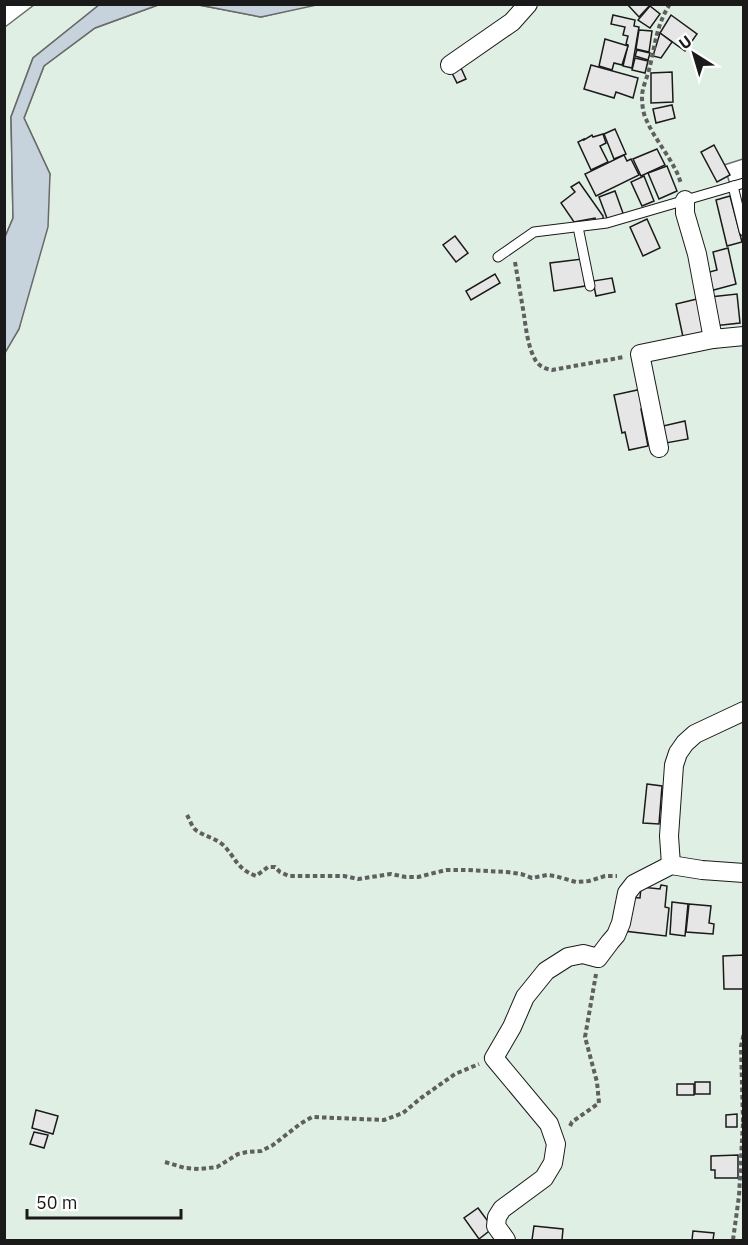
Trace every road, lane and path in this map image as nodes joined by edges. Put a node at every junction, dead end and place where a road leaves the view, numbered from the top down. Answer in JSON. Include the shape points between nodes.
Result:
{"nodes":[{"id":1,"x":528,"y":4,"type":"edge"},
{"id":2,"x":670,"y":4,"type":"edge"},
{"id":3,"x":450,"y":65,"type":"dead end"},
{"id":4,"x":744,"y":183,"type":"edge"},
{"id":5,"x":733,"y":186,"type":"junction"},
{"id":6,"x":685,"y":200,"type":"junction"},
{"id":7,"x":578,"y":227,"type":"junction"},
{"id":8,"x":744,"y":231,"type":"edge"},
{"id":9,"x":512,"y":246,"type":"junction"},
{"id":10,"x":498,"y":257,"type":"dead end"},
{"id":11,"x":590,"y":286,"type":"dead end"},
{"id":12,"x":744,"y":336,"type":"edge"},
{"id":13,"x":713,"y":339,"type":"junction"},
{"id":14,"x":640,"y":354,"type":"junction"},
{"id":15,"x":659,"y":448,"type":"dead end"},
{"id":16,"x":744,"y":711,"type":"edge"},
{"id":17,"x":187,"y":815,"type":"dead end"},
{"id":18,"x":671,"y":865,"type":"junction"},
{"id":19,"x":744,"y":873,"type":"edge"},
{"id":20,"x":634,"y":884,"type":"junction"},
{"id":21,"x":598,"y":958,"type":"junction"},
{"id":22,"x":744,"y":1033,"type":"edge"},
{"id":23,"x":494,"y":1059,"type":"junction"},
{"id":24,"x":743,"y":1122,"type":"edge"},
{"id":25,"x":556,"y":1144,"type":"junction"},
{"id":26,"x":165,"y":1162,"type":"dead end"},
{"id":27,"x":506,"y":1240,"type":"edge"},
{"id":28,"x":733,"y":1240,"type":"edge"}],
"edges":[{"from":1,"to":3,"type":"street","via":[[512,21]]},
{"from":2,"to":6,"type":"path","via":[[654,42],[642,94],[645,117],[679,174]]},
{"from":4,"to":5,"type":"lane"},
{"from":5,"to":6,"type":"lane"},
{"from":5,"to":8,"type":"lane"},
{"from":6,"to":7,"type":"lane","via":[[607,224]]},
{"from":6,"to":13,"type":"street"},
{"from":7,"to":9,"type":"lane","via":[[534,232]]},
{"from":7,"to":11,"type":"lane"},
{"from":9,"to":10,"type":"lane"},
{"from":9,"to":14,"type":"path","via":[[527,333],[539,364],[552,370]]},
{"from":12,"to":13,"type":"street"},
{"from":13,"to":14,"type":"street"},
{"from":14,"to":15,"type":"street"},
{"from":16,"to":18,"type":"street","via":[[695,734],[678,753],[669,836]]},
{"from":17,"to":20,"type":"path","via":[[196,830],[217,840],[237,865],[256,876],[268,867],[289,876],[358,879],[466,870],[532,878],[555,876],[576,882],[616,876]]},
{"from":18,"to":19,"type":"street"},
{"from":18,"to":20,"type":"street"},
{"from":20,"to":21,"type":"street","via":[[627,893],[616,935]]},
{"from":21,"to":23,"type":"street","via":[[583,954],[568,957],[546,970],[525,997]]},
{"from":21,"to":25,"type":"path","via":[[585,1037],[599,1103],[572,1122]]},
{"from":22,"to":24,"type":"path"},
{"from":23,"to":25,"type":"street","via":[[549,1124]]},
{"from":23,"to":26,"type":"path","via":[[455,1074],[403,1113],[384,1120],[312,1117],[273,1146],[238,1154],[217,1167],[185,1168]]},
{"from":24,"to":28,"type":"path"},
{"from":25,"to":27,"type":"street","via":[[553,1163],[543,1178],[497,1217],[496,1226]]}]}
